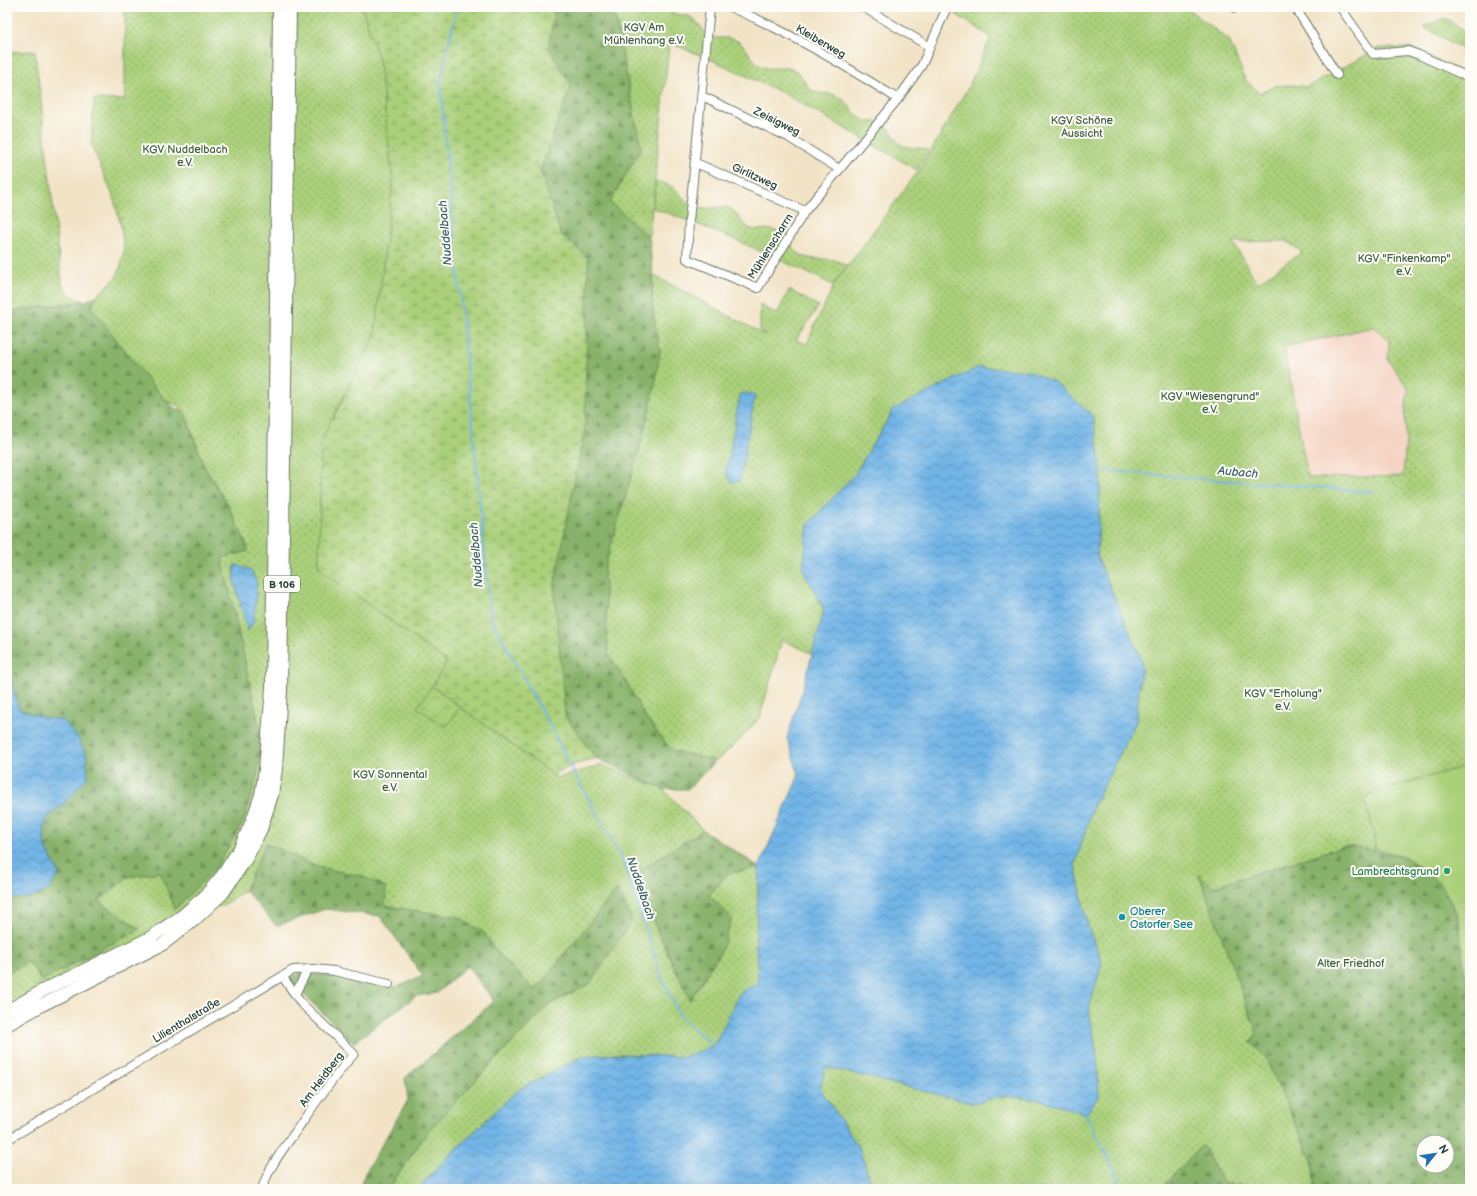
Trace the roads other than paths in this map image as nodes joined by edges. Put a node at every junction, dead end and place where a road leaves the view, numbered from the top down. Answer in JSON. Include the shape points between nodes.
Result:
{"nodes":[{"id":1,"x":279,"y":7,"type":"edge"},
{"id":2,"x":290,"y":7,"type":"edge"},
{"id":3,"x":710,"y":7,"type":"edge"},
{"id":4,"x":730,"y":7,"type":"edge"},
{"id":5,"x":863,"y":7,"type":"edge"},
{"id":6,"x":947,"y":7,"type":"edge"},
{"id":7,"x":1295,"y":7,"type":"edge"},
{"id":8,"x":1340,"y":7,"type":"edge"},
{"id":9,"x":930,"y":47,"type":"junction"},
{"id":10,"x":1338,"y":75,"type":"dead end"},
{"id":11,"x":1470,"y":78,"type":"edge"},
{"id":12,"x":702,"y":96,"type":"junction"},
{"id":13,"x":898,"y":99,"type":"junction"},
{"id":14,"x":696,"y":163,"type":"junction"},
{"id":15,"x":839,"y":169,"type":"junction"},
{"id":16,"x":805,"y":211,"type":"junction"},
{"id":17,"x":308,"y":970,"type":"junction"},
{"id":18,"x":282,"y":976,"type":"junction"},
{"id":19,"x":389,"y":984,"type":"dead end"},
{"id":20,"x":295,"y":994,"type":"junction"},
{"id":21,"x":7,"y":1012,"type":"edge"},
{"id":22,"x":7,"y":1026,"type":"edge"},
{"id":23,"x":7,"y":1140,"type":"edge"},
{"id":24,"x":262,"y":1189,"type":"edge"}],
"edges":[{"from":1,"to":21,"type":"highway","number":"B 106","via":[[272,688],[261,795],[240,848],[222,876],[205,896],[182,916],[148,939],[44,990]]},
{"from":2,"to":22,"type":"highway","number":"B 106","via":[[281,690],[272,796],[261,829],[246,859],[223,893],[193,921],[163,944],[42,1005]]},
{"from":3,"to":12,"type":"street","name":"Mühlenscharrn"},
{"from":4,"to":13,"type":"street","name":"Kleiberweg","via":[[807,44]]},
{"from":5,"to":9,"type":"street"},
{"from":6,"to":9,"type":"street","name":"Mühlenscharrn"},
{"from":7,"to":10,"type":"street"},
{"from":8,"to":11,"type":"street","via":[[1373,54],[1408,51]]},
{"from":9,"to":13,"type":"street","name":"Mühlenscharrn","via":[[922,65]]},
{"from":12,"to":14,"type":"street","name":"Mühlenscharrn"},
{"from":12,"to":15,"type":"street","name":"Zeisigweg","via":[[788,137]]},
{"from":13,"to":15,"type":"street","name":"Mühlenscharrn"},
{"from":14,"to":16,"type":"street","name":"Girlitzweg"},
{"from":14,"to":16,"type":"street","name":"Mühlenscharrn","via":[[687,259],[758,288]]},
{"from":15,"to":16,"type":"street","name":"Mühlenscharrn"},
{"from":17,"to":18,"type":"street","name":"Lilienthalstraße","via":[[293,970]]},
{"from":17,"to":19,"type":"street","name":"Lilienthalstraße","via":[[334,971]]},
{"from":17,"to":20,"type":"street"},
{"from":18,"to":20,"type":"street","name":"Am Heidberg"},
{"from":18,"to":23,"type":"street","name":"Lilienthalstraße"},
{"from":20,"to":24,"type":"street","name":"Am Heidberg","via":[[354,1054],[335,1076],[282,1151],[266,1177]]}]}
